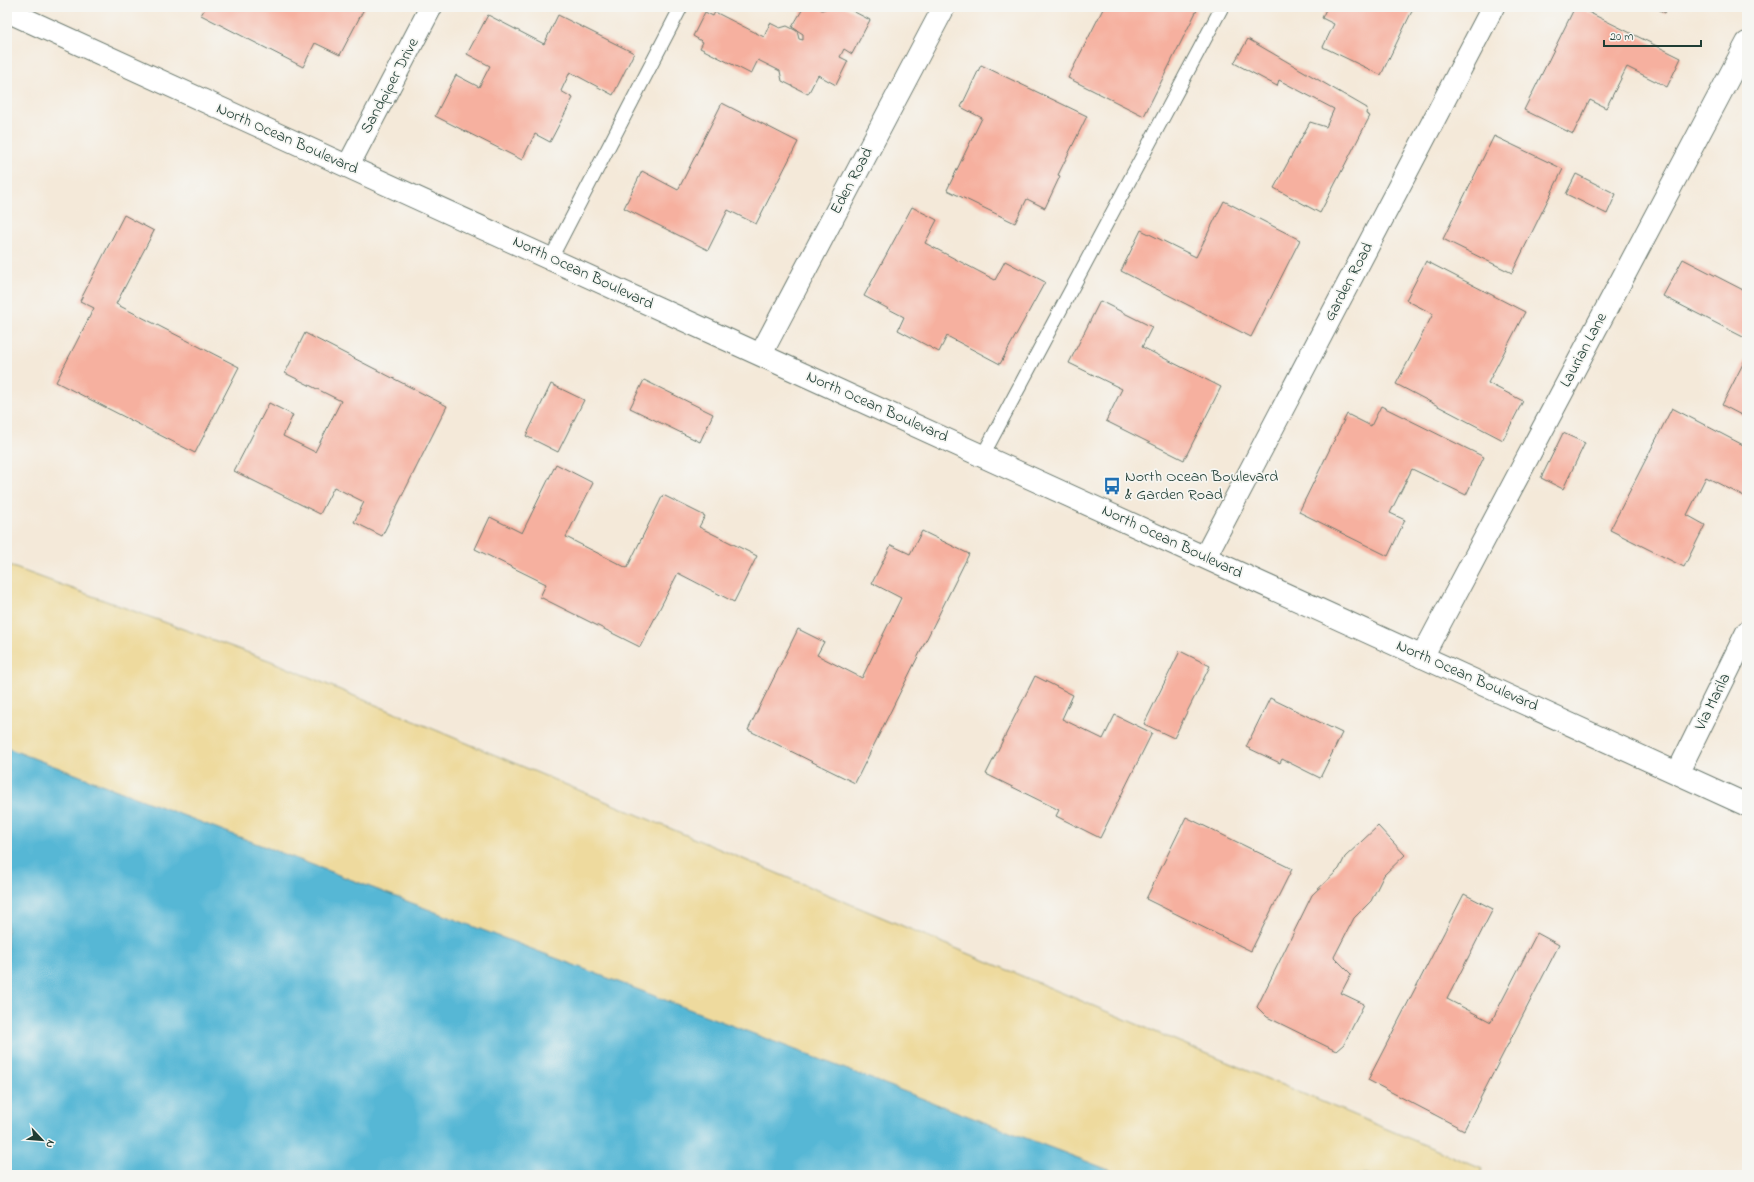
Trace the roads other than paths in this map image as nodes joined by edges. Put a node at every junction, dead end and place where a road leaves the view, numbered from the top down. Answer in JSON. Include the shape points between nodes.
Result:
{"nodes":[{"id":1,"x":431,"y":7,"type":"edge"},
{"id":2,"x":681,"y":7,"type":"edge"},
{"id":3,"x":944,"y":7,"type":"edge"},
{"id":4,"x":1222,"y":7,"type":"edge"},
{"id":5,"x":1493,"y":7,"type":"edge"},
{"id":6,"x":7,"y":11,"type":"edge"},
{"id":7,"x":1747,"y":43,"type":"edge"},
{"id":8,"x":348,"y":166,"type":"junction"},
{"id":9,"x":551,"y":258,"type":"junction"},
{"id":10,"x":761,"y":354,"type":"junction"},
{"id":11,"x":983,"y":455,"type":"junction"},
{"id":12,"x":1205,"y":557,"type":"junction"},
{"id":13,"x":1747,"y":632,"type":"edge"},
{"id":14,"x":1422,"y":657,"type":"junction"},
{"id":15,"x":1678,"y":772,"type":"junction"},
{"id":16,"x":1747,"y":805,"type":"edge"}],
"edges":[{"from":1,"to":8,"type":"street","name":"Sandpiper Drive"},
{"from":2,"to":9,"type":"lane"},
{"from":3,"to":10,"type":"street","name":"Eden Road"},
{"from":4,"to":11,"type":"lane"},
{"from":5,"to":12,"type":"street","name":"Garden Road"},
{"from":6,"to":8,"type":"street","name":"North Ocean Boulevard"},
{"from":7,"to":14,"type":"street","name":"Laurian Lane"},
{"from":8,"to":9,"type":"street","name":"North Ocean Boulevard"},
{"from":9,"to":10,"type":"street","name":"North Ocean Boulevard"},
{"from":10,"to":11,"type":"street","name":"North Ocean Boulevard"},
{"from":11,"to":12,"type":"street","name":"North Ocean Boulevard"},
{"from":12,"to":14,"type":"street","name":"North Ocean Boulevard"},
{"from":13,"to":15,"type":"street","name":"Via Marila"},
{"from":14,"to":15,"type":"street","name":"North Ocean Boulevard"},
{"from":15,"to":16,"type":"street","name":"North Ocean Boulevard"}]}
